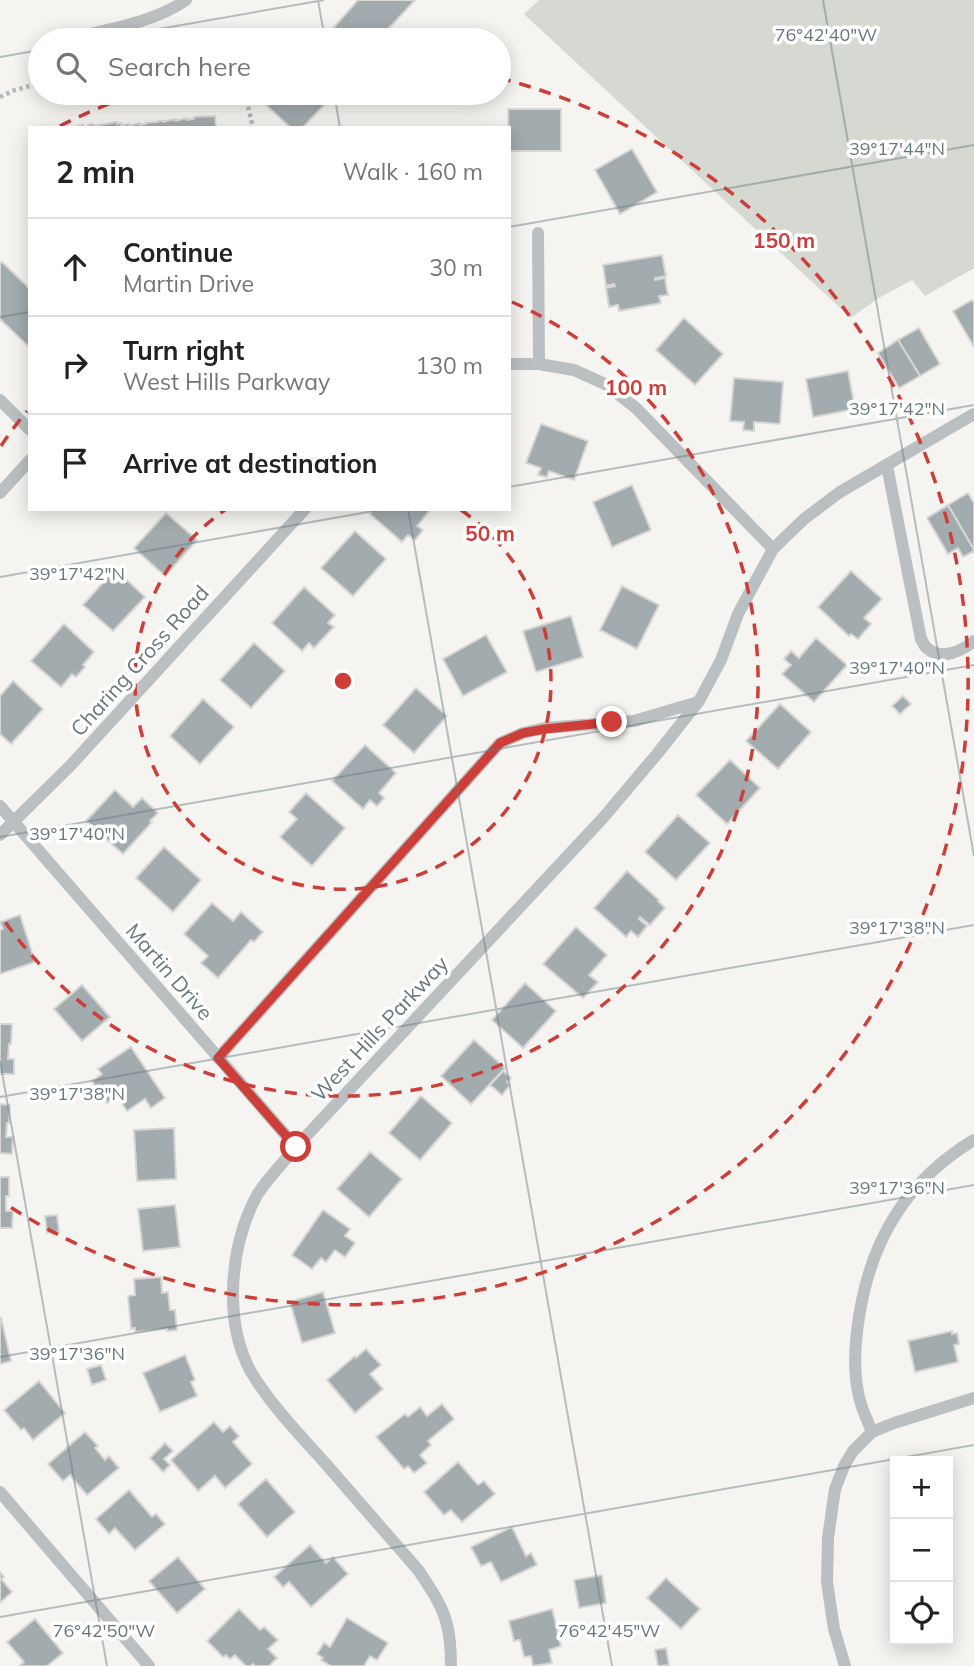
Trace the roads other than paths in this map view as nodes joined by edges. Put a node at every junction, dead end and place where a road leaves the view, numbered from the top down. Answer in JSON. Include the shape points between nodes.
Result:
{"nodes":[{"id":1,"x":186,"y":0,"type":"edge"},
{"id":2,"x":118,"y":28,"type":"edge"},
{"id":3,"x":538,"y":233,"type":"dead end"},
{"id":4,"x":539,"y":364,"type":"junction"},
{"id":5,"x":511,"y":365,"type":"edge"},
{"id":6,"x":0,"y":400,"type":"edge"},
{"id":7,"x":974,"y":414,"type":"edge"},
{"id":8,"x":28,"y":428,"type":"edge"},
{"id":9,"x":28,"y":462,"type":"edge"},
{"id":10,"x":887,"y":466,"type":"junction"},
{"id":11,"x":0,"y":493,"type":"edge"},
{"id":12,"x":303,"y":511,"type":"edge"},
{"id":13,"x":773,"y":549,"type":"junction"},
{"id":14,"x":974,"y":641,"type":"edge"},
{"id":15,"x":699,"y":701,"type":"junction"},
{"id":16,"x":0,"y":806,"type":"edge"},
{"id":17,"x":13,"y":822,"type":"junction"},
{"id":18,"x":0,"y":835,"type":"edge"},
{"id":19,"x":218,"y":1058,"type":"junction"},
{"id":20,"x":974,"y":1140,"type":"edge"},
{"id":21,"x":296,"y":1147,"type":"junction"},
{"id":22,"x":974,"y":1398,"type":"edge"},
{"id":23,"x":872,"y":1432,"type":"junction"},
{"id":24,"x":0,"y":1492,"type":"edge"},
{"id":25,"x":149,"y":1666,"type":"edge"},
{"id":26,"x":451,"y":1666,"type":"edge"},
{"id":27,"x":845,"y":1666,"type":"edge"}],
"edges":[{"from":1,"to":2,"type":"street"},
{"from":3,"to":4,"type":"street"},
{"from":4,"to":5,"type":"street"},
{"from":4,"to":13,"type":"street","via":[[574,370],[605,384],[636,408]]},
{"from":6,"to":8,"type":"street"},
{"from":7,"to":10,"type":"street","name":"West Hills Parkway"},
{"from":9,"to":11,"type":"street"},
{"from":10,"to":13,"type":"street","name":"West Hills Parkway","via":[[831,499]]},
{"from":10,"to":14,"type":"street","via":[[921,639],[928,649],[942,655]]},
{"from":12,"to":17,"type":"street","name":"Charing Cross Road"},
{"from":13,"to":15,"type":"street","name":"West Hills Parkway"},
{"from":15,"to":19,"type":"street","via":[[634,721],[545,729],[500,743]]},
{"from":15,"to":21,"type":"street","name":"West Hills Parkway","via":[[603,818]]},
{"from":16,"to":17,"type":"street","name":"Martin Drive"},
{"from":17,"to":18,"type":"street","name":"Charing Cross Road"},
{"from":17,"to":19,"type":"street","name":"Martin Drive"},
{"from":19,"to":21,"type":"street","name":"Martin Drive"},
{"from":20,"to":23,"type":"street","via":[[907,1196],[874,1256],[863,1288],[854,1367],[858,1395]]},
{"from":21,"to":26,"type":"street","name":"West Hills Parkway","via":[[257,1195],[242,1231],[234,1269],[233,1305],[239,1339],[250,1370],[273,1403],[425,1580],[446,1621]]},
{"from":22,"to":23,"type":"street"},
{"from":23,"to":27,"type":"street","via":[[844,1466],[835,1489],[828,1538],[827,1582]]},
{"from":24,"to":25,"type":"street"}]}
